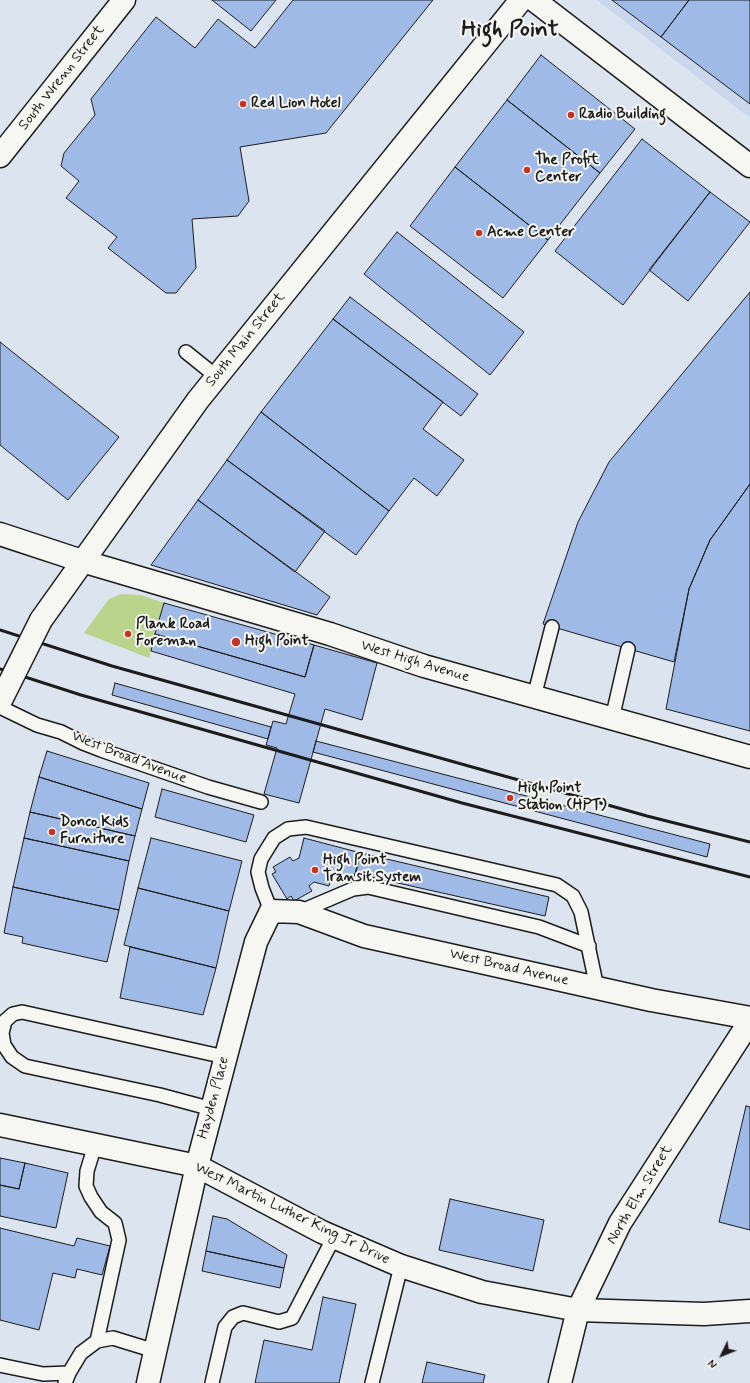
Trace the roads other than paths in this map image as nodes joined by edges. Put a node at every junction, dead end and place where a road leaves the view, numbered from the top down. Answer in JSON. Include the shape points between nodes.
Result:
{"nodes":[{"id":1,"x":124,"y":0,"type":"edge"},
{"id":2,"x":521,"y":0,"type":"edge"},
{"id":3,"x":534,"y":0,"type":"edge"},
{"id":4,"x":0,"y":156,"type":"edge"},
{"id":5,"x":750,"y":166,"type":"edge"},
{"id":6,"x":186,"y":352,"type":"dead end"},
{"id":7,"x":217,"y":377,"type":"junction"},
{"id":8,"x":0,"y":534,"type":"edge"},
{"id":9,"x":82,"y":561,"type":"junction"},
{"id":10,"x":552,"y":627,"type":"dead end"},
{"id":11,"x":628,"y":649,"type":"dead end"},
{"id":12,"x":534,"y":697,"type":"junction"},
{"id":13,"x":0,"y":704,"type":"edge"},
{"id":14,"x":612,"y":719,"type":"junction"},
{"id":15,"x":750,"y":757,"type":"edge"},
{"id":16,"x":261,"y":802,"type":"dead end"},
{"id":17,"x":271,"y":911,"type":"junction"},
{"id":18,"x":299,"y":912,"type":"junction"},
{"id":19,"x":589,"y":946,"type":"junction"},
{"id":20,"x":597,"y":988,"type":"junction"},
{"id":21,"x":750,"y":1019,"type":"edge"},
{"id":22,"x":225,"y":1057,"type":"junction"},
{"id":23,"x":212,"y":1109,"type":"junction"},
{"id":24,"x":0,"y":1125,"type":"edge"},
{"id":25,"x":95,"y":1145,"type":"junction"},
{"id":26,"x":197,"y":1166,"type":"junction"},
{"id":27,"x":334,"y":1237,"type":"junction"},
{"id":28,"x":401,"y":1266,"type":"junction"},
{"id":29,"x":578,"y":1310,"type":"junction"},
{"id":30,"x":750,"y":1311,"type":"edge"},
{"id":31,"x":98,"y":1341,"type":"junction"},
{"id":32,"x":155,"y":1351,"type":"junction"},
{"id":33,"x":0,"y":1365,"type":"edge"},
{"id":34,"x":67,"y":1378,"type":"edge"},
{"id":35,"x":148,"y":1383,"type":"edge"},
{"id":36,"x":212,"y":1383,"type":"edge"},
{"id":37,"x":372,"y":1383,"type":"edge"},
{"id":38,"x":560,"y":1383,"type":"edge"}],
"edges":[{"from":1,"to":4,"type":"street","name":"South Wrenn Street"},
{"from":2,"to":7,"type":"street","name":"South Main Street"},
{"from":3,"to":5,"type":"street"},
{"from":6,"to":7,"type":"lane"},
{"from":7,"to":9,"type":"street","name":"South Main Street"},
{"from":8,"to":9,"type":"street","name":"West High Avenue"},
{"from":9,"to":12,"type":"street","name":"West High Avenue","via":[[330,634],[424,666]]},
{"from":9,"to":13,"type":"street","name":"South Main Street","bridge":true,"via":[[41,620]]},
{"from":10,"to":12,"type":"lane"},
{"from":11,"to":14,"type":"lane"},
{"from":12,"to":14,"type":"street","name":"West High Avenue"},
{"from":13,"to":16,"type":"lane","name":"West Broad Avenue","via":[[37,725],[61,732],[101,750],[208,787]]},
{"from":14,"to":15,"type":"street","name":"West High Avenue"},
{"from":17,"to":18,"type":"street","name":"West Broad Avenue"},
{"from":17,"to":19,"type":"lane","via":[[258,872],[260,859],[274,838],[288,829],[306,827],[557,885],[573,896],[582,912]]},
{"from":17,"to":22,"type":"street","name":"Hayden Place","via":[[256,942]]},
{"from":18,"to":19,"type":"lane","via":[[353,889],[368,888],[539,927]]},
{"from":18,"to":20,"type":"street","name":"West Broad Avenue","via":[[364,936]]},
{"from":19,"to":20,"type":"lane"},
{"from":20,"to":21,"type":"street","name":"West Broad Avenue"},
{"from":21,"to":29,"type":"street","name":"North Elm Street","via":[[620,1223]]},
{"from":22,"to":23,"type":"street","name":"Hayden Place"},
{"from":22,"to":23,"type":"lane","via":[[22,1012],[13,1014],[5,1021],[2,1032],[4,1045],[12,1057],[25,1066]]},
{"from":23,"to":26,"type":"street","name":"Hayden Place"},
{"from":24,"to":25,"type":"street","name":"West Martin Luther King Jr Drive"},
{"from":25,"to":26,"type":"street","name":"West Martin Luther King Jr Drive"},
{"from":25,"to":31,"type":"lane","via":[[87,1171],[86,1186],[101,1212],[115,1224],[119,1240]]},
{"from":26,"to":27,"type":"street","name":"West Martin Luther King Jr Drive"},
{"from":26,"to":32,"type":"street","name":"Hayden Place"},
{"from":27,"to":28,"type":"street","name":"West Martin Luther King Jr Drive"},
{"from":27,"to":36,"type":"lane","via":[[292,1318],[279,1322],[243,1313],[233,1317],[226,1327]]},
{"from":28,"to":29,"type":"street","name":"West Martin Luther King Jr Drive","via":[[482,1292]]},
{"from":28,"to":37,"type":"lane"},
{"from":29,"to":30,"type":"street","name":"West Martin Luther King Jr Drive","via":[[704,1314]]},
{"from":29,"to":38,"type":"street","name":"North Elm Street"},
{"from":31,"to":32,"type":"lane","via":[[113,1338]]},
{"from":31,"to":34,"type":"lane","via":[[81,1353]]},
{"from":32,"to":35,"type":"street","name":"Hayden Place"},
{"from":33,"to":34,"type":"lane"}]}
